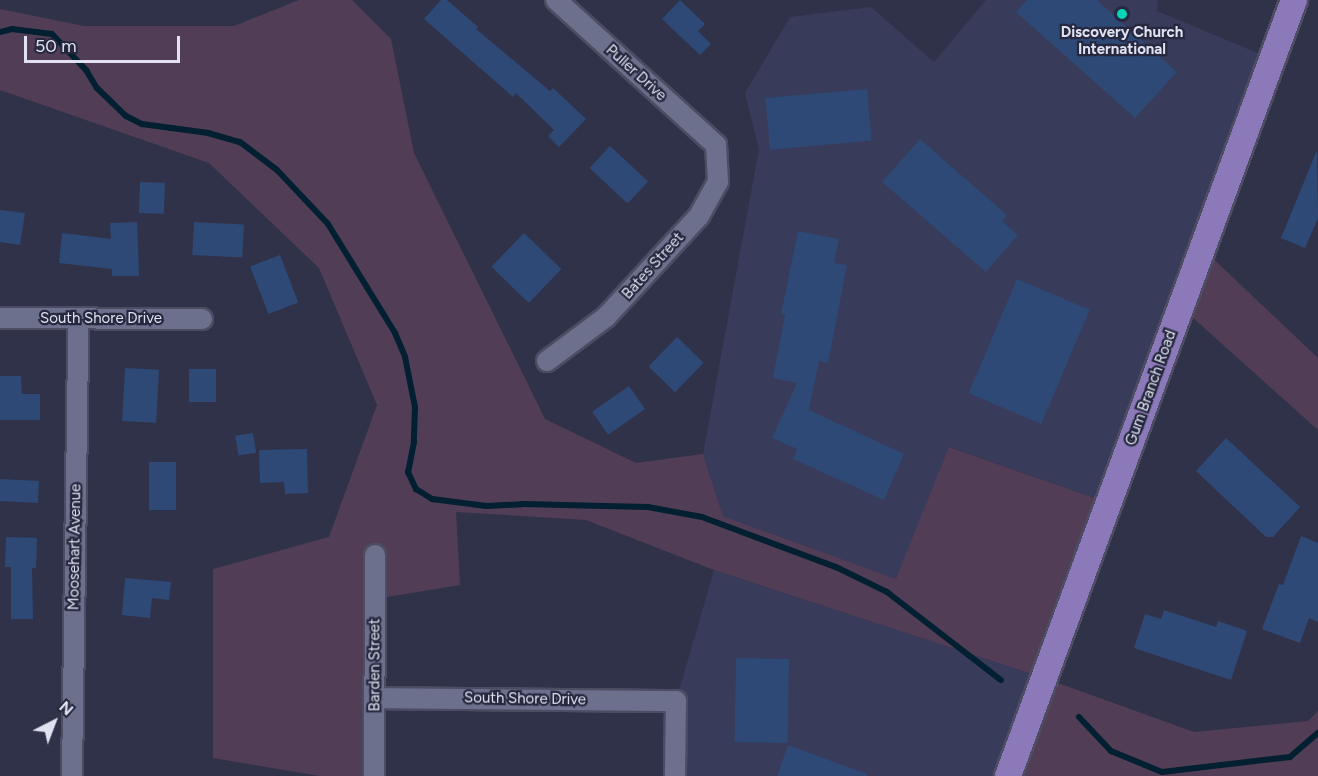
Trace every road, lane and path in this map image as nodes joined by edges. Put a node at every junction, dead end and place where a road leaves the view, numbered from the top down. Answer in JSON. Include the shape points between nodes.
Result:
{"nodes":[{"id":1,"x":556,"y":0,"type":"edge"},
{"id":2,"x":1294,"y":0,"type":"edge"},
{"id":3,"x":716,"y":145,"type":"joint"},
{"id":4,"x":0,"y":318,"type":"edge"},
{"id":5,"x":78,"y":319,"type":"junction"},
{"id":6,"x":202,"y":319,"type":"dead end"},
{"id":7,"x":547,"y":361,"type":"dead end"},
{"id":8,"x":375,"y":555,"type":"dead end"},
{"id":9,"x":375,"y":698,"type":"junction"},
{"id":10,"x":72,"y":776,"type":"edge"},
{"id":11,"x":374,"y":776,"type":"edge"},
{"id":12,"x":675,"y":776,"type":"edge"},
{"id":13,"x":1008,"y":776,"type":"edge"}],
"edges":[{"from":1,"to":3,"type":"street","name":"Puller Drive"},
{"from":2,"to":13,"type":"main road","name":"Gum Branch Road"},
{"from":3,"to":7,"type":"street","name":"Bates Street","via":[[718,182],[699,216],[606,317]]},
{"from":4,"to":5,"type":"street","name":"South Shore Drive"},
{"from":5,"to":6,"type":"street","name":"South Shore Drive"},
{"from":5,"to":10,"type":"street","name":"Moosehart Avenue"},
{"from":8,"to":9,"type":"street","name":"Barden Street"},
{"from":9,"to":11,"type":"street","name":"Barden Street"},
{"from":9,"to":12,"type":"street","name":"South Shore Drive","via":[[676,701]]}]}
